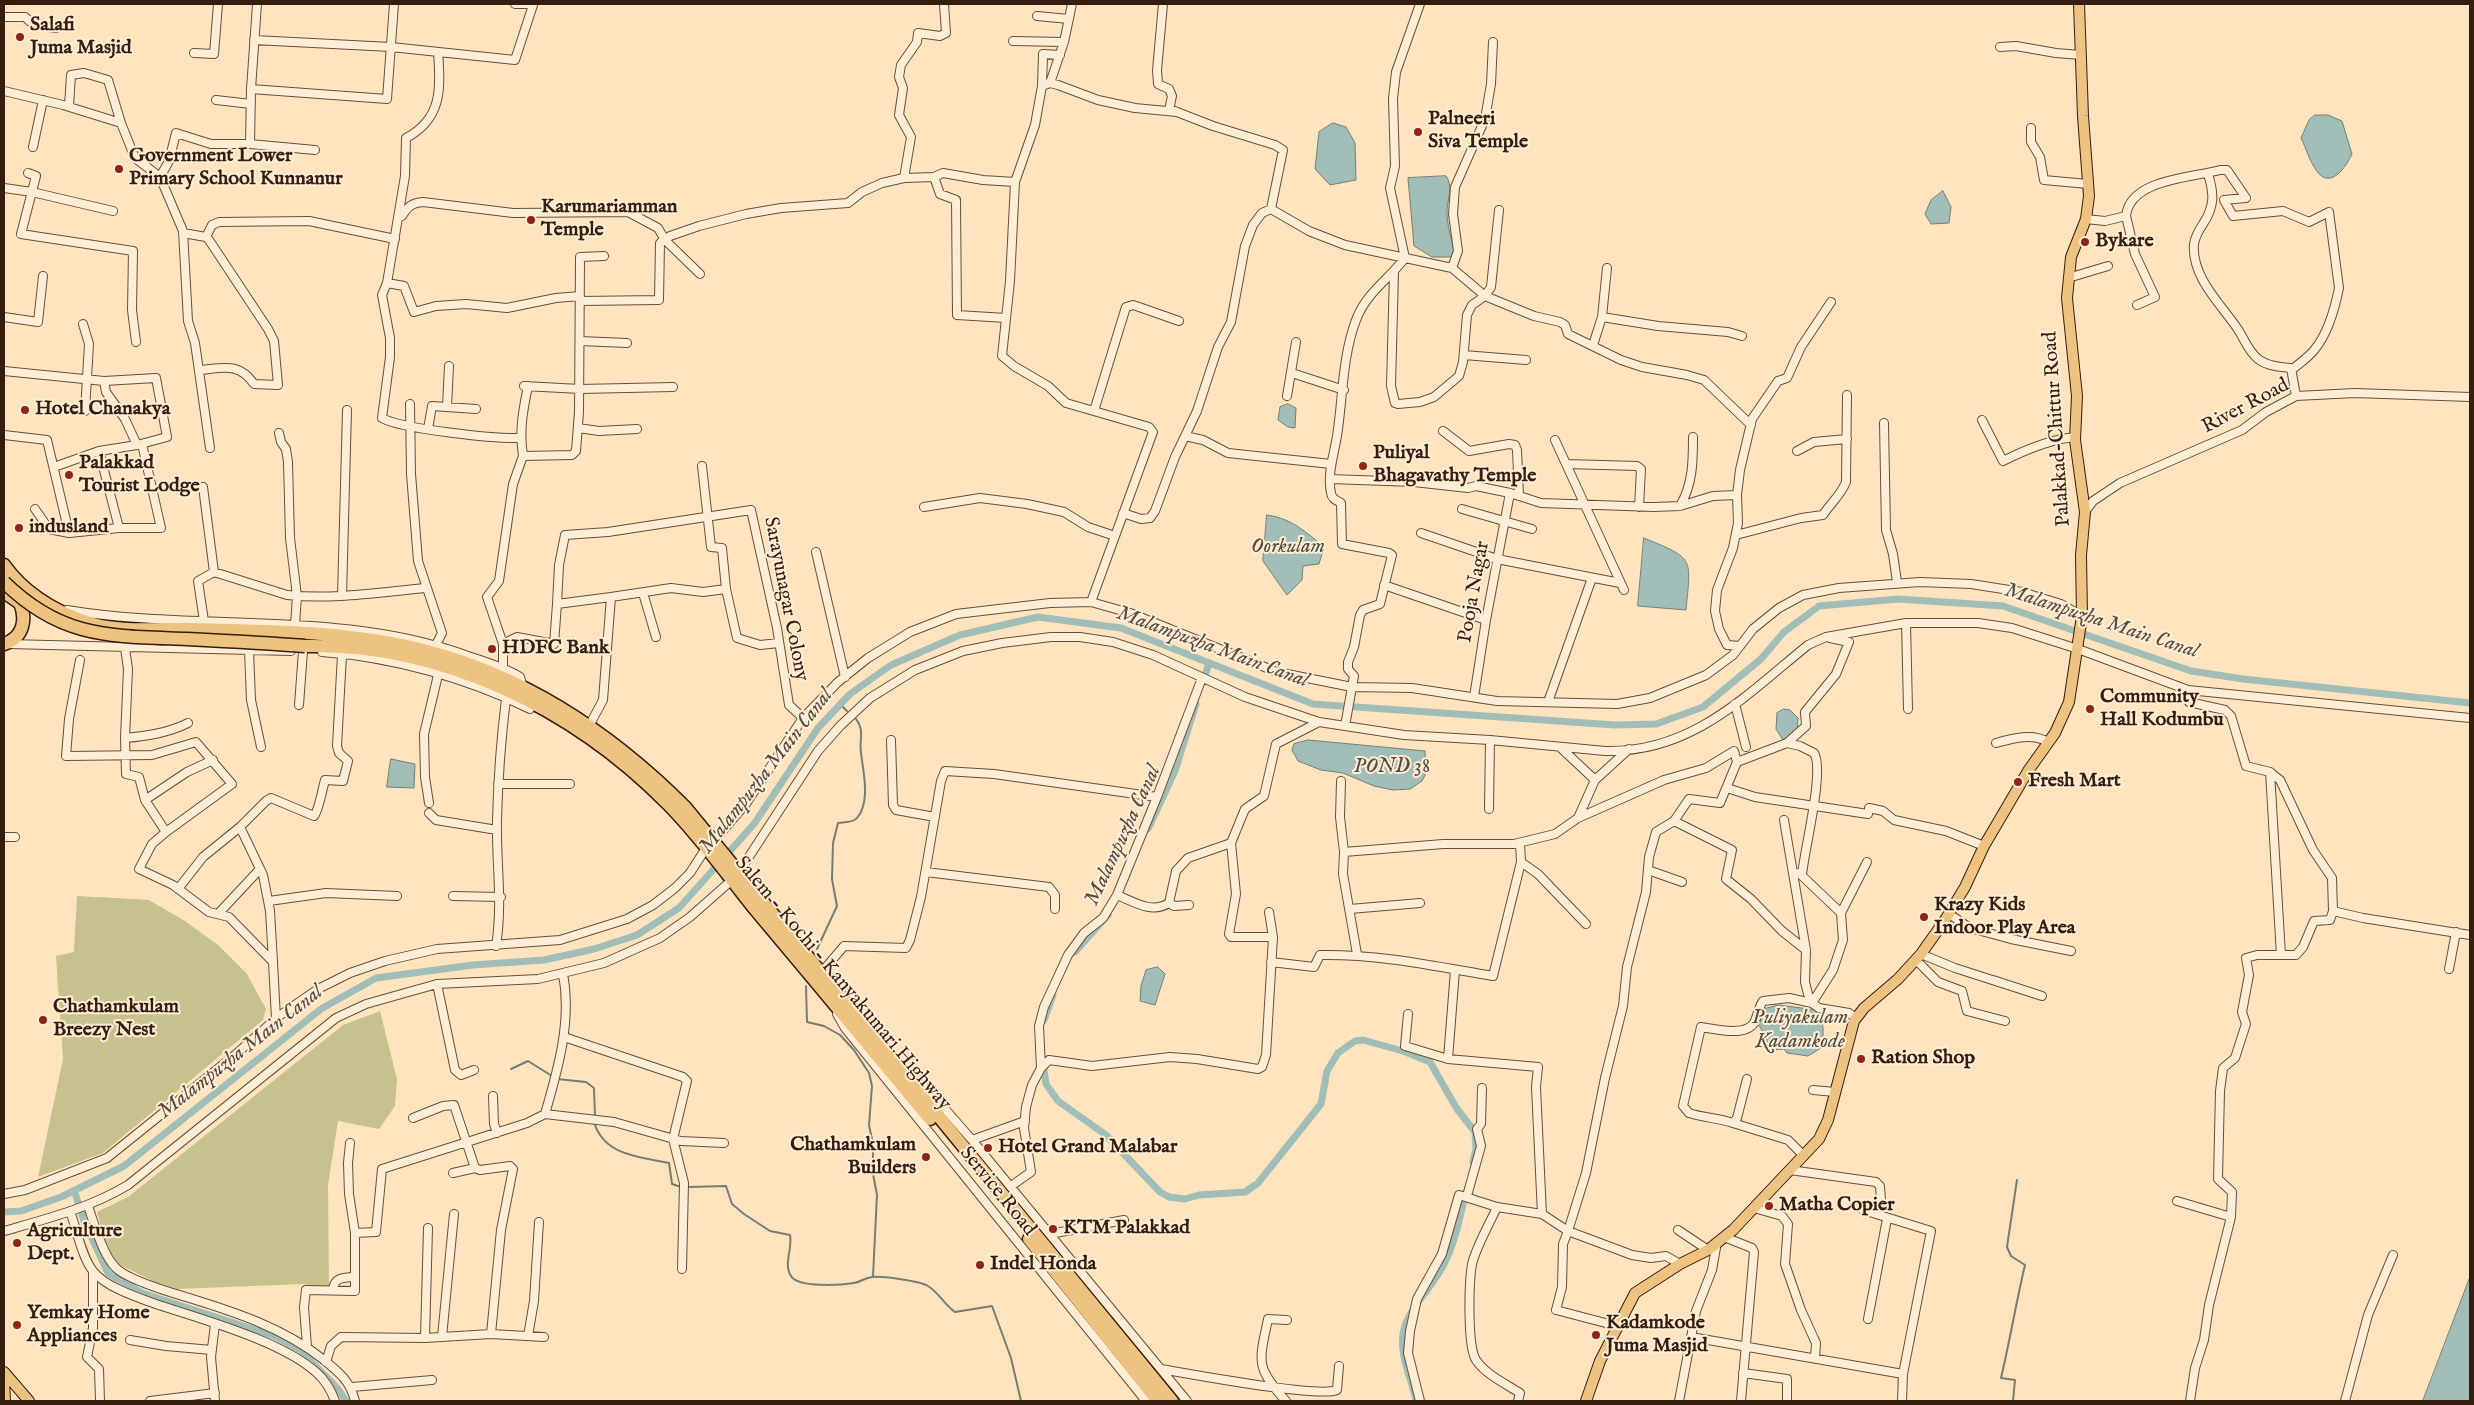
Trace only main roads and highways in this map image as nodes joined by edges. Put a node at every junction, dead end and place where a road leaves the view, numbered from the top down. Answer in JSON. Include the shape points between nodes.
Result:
{"nodes":[{"id":1,"x":2079,"y":4,"type":"edge"},
{"id":2,"x":6,"y":574,"type":"edge"},
{"id":3,"x":28,"y":591,"type":"junction"},
{"id":4,"x":4,"y":592,"type":"edge"},
{"id":5,"x":16,"y":598,"type":"junction"},
{"id":6,"x":4,"y":644,"type":"edge"},
{"id":7,"x":710,"y":845,"type":"junction"},
{"id":8,"x":735,"y":876,"type":"junction"},
{"id":9,"x":4,"y":1372,"type":"edge"},
{"id":10,"x":4,"y":1380,"type":"edge"},
{"id":11,"x":5,"y":1401,"type":"edge"},
{"id":12,"x":29,"y":1401,"type":"edge"},
{"id":13,"x":1158,"y":1401,"type":"edge"},
{"id":14,"x":1172,"y":1401,"type":"edge"},
{"id":15,"x":1586,"y":1401,"type":"edge"}],
"edges":[{"from":1,"to":15,"type":"main road","name":"Palakkad-Chittur Road","via":[[2082,116],[2088,184],[2086,219],[2071,257],[2068,318],[2077,396],[2075,437],[2085,512],[2081,554],[2082,616],[2069,702],[1984,846],[1949,914],[1919,956],[1856,1018],[1828,1120],[1819,1139],[1754,1208],[1708,1250],[1635,1293],[1600,1361]]},
{"from":2,"to":3,"type":"highway","name":"Salem - Kochi - Kanyakumari Highway"},
{"from":2,"to":7,"type":"highway","name":"Salem - Kochi - Kanyakumari Highway","bridge":true,"via":[[18,596],[49,617],[106,636],[362,648],[457,670],[518,695],[594,740],[669,804]]},
{"from":3,"to":5,"type":"highway"},
{"from":3,"to":7,"type":"highway","name":"Salem - Kochi - Kanyakumari Highway","via":[[53,608],[87,622],[117,628],[266,631],[371,640],[428,651],[500,676],[559,705],[653,775],[686,807]]},
{"from":4,"to":5,"type":"highway"},
{"from":5,"to":6,"type":"highway","via":[[24,612],[24,620],[17,636]]},
{"from":7,"to":8,"type":"highway"},
{"from":8,"to":13,"type":"highway","name":"Salem - Kochi - Kanyakumari Highway","via":[[830,999]]},
{"from":8,"to":14,"type":"highway","name":"Salem - Kochi - Kanyakumari Highway","via":[[821,972]]},
{"from":9,"to":12,"type":"main road"},
{"from":10,"to":11,"type":"main road"}]}
